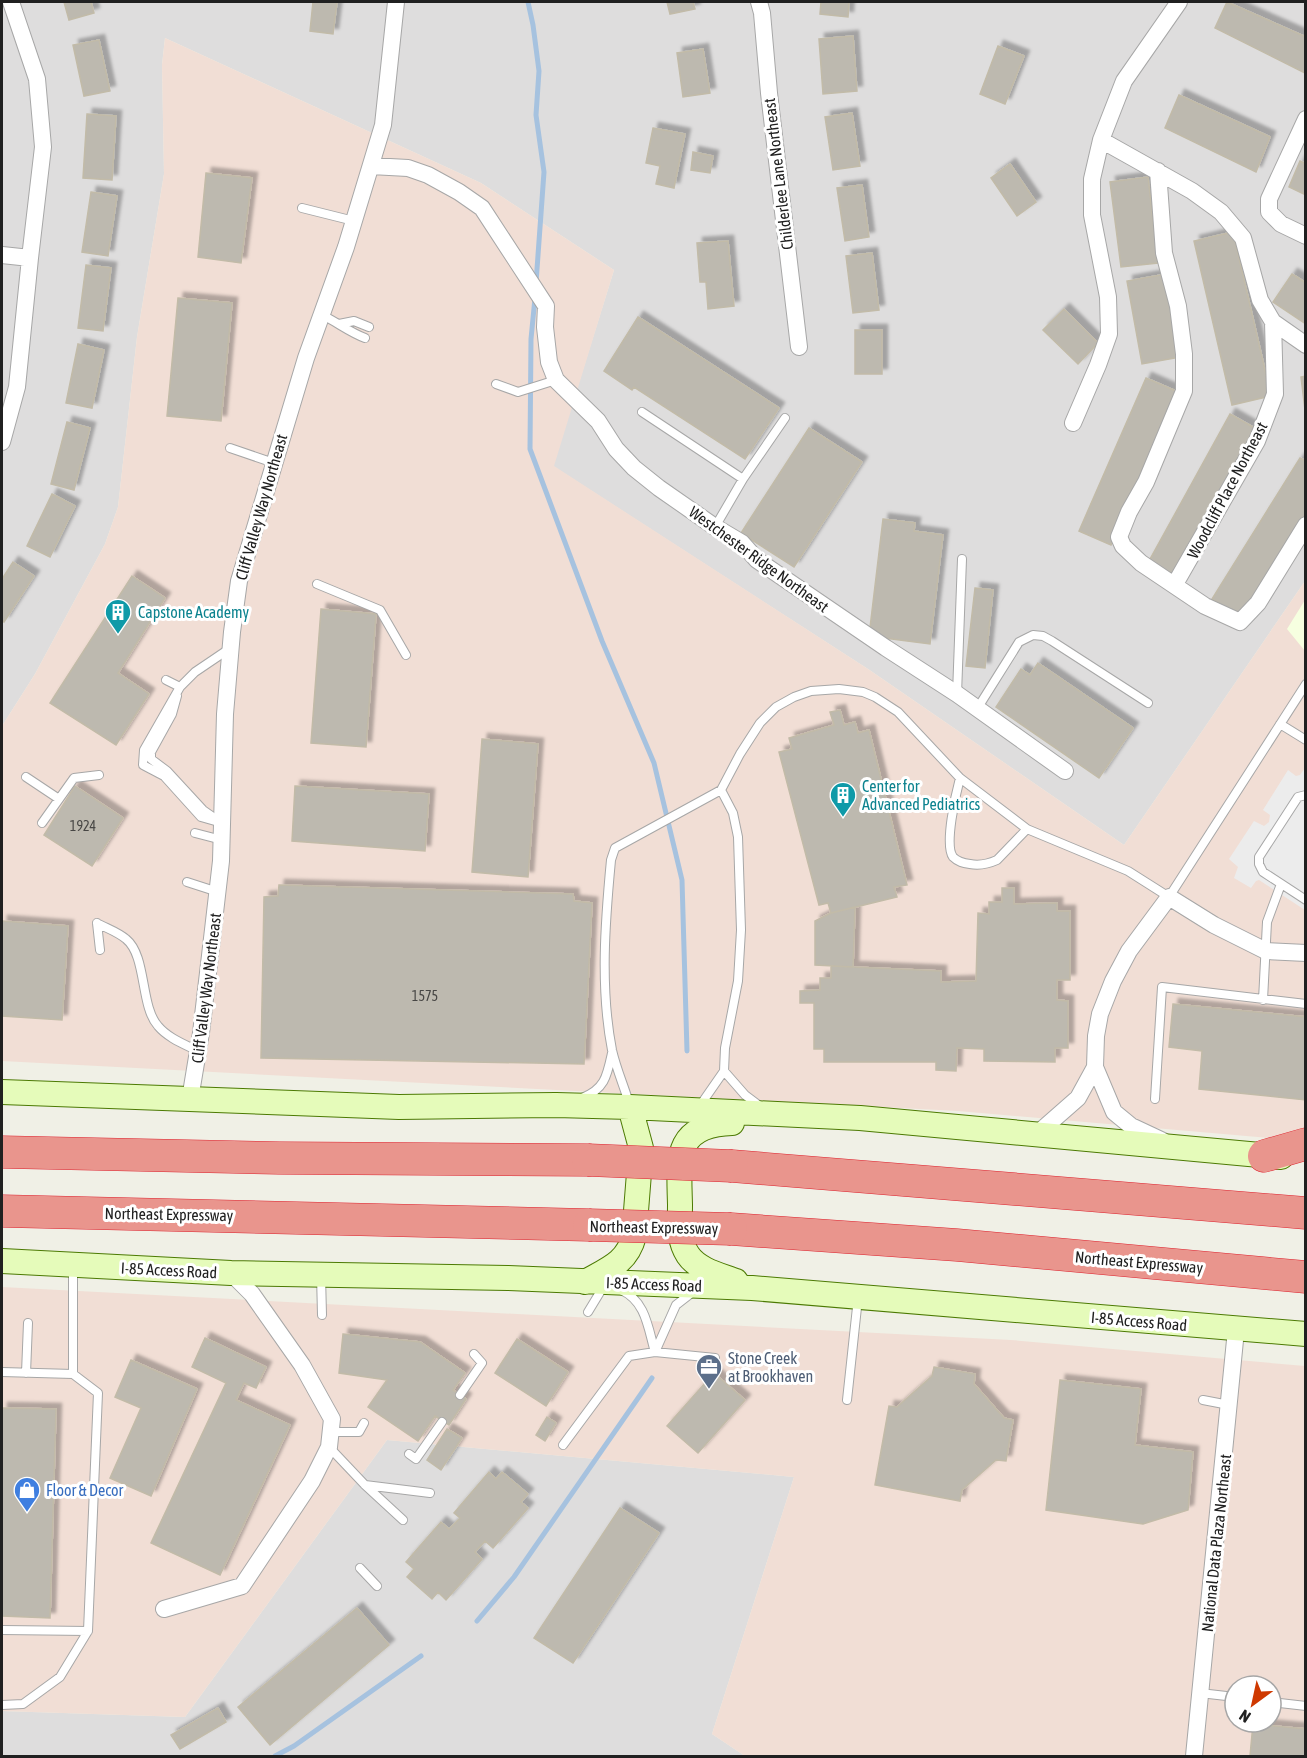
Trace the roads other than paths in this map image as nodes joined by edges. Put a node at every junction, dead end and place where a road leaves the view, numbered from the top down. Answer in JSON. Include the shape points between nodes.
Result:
{"nodes":[{"id":1,"x":11,"y":2,"type":"edge"},
{"id":2,"x":396,"y":2,"type":"edge"},
{"id":3,"x":759,"y":2,"type":"edge"},
{"id":4,"x":1179,"y":2,"type":"edge"},
{"id":5,"x":1305,"y":118,"type":"edge"},
{"id":6,"x":1101,"y":140,"type":"junction"},
{"id":7,"x":371,"y":166,"type":"junction"},
{"id":8,"x":1158,"y":171,"type":"junction"},
{"id":9,"x":302,"y":208,"type":"dead end"},
{"id":10,"x":354,"y":221,"type":"junction"},
{"id":11,"x":1305,"y":236,"type":"edge"},
{"id":12,"x":2,"y":255,"type":"edge"},
{"id":13,"x":30,"y":258,"type":"junction"},
{"id":14,"x":322,"y":315,"type":"junction"},
{"id":15,"x":1273,"y":322,"type":"junction"},
{"id":16,"x":339,"y":324,"type":"junction"},
{"id":17,"x":369,"y":327,"type":"dead end"},
{"id":18,"x":365,"y":338,"type":"dead end"},
{"id":19,"x":1305,"y":345,"type":"edge"},
{"id":20,"x":799,"y":347,"type":"dead end"},
{"id":21,"x":556,"y":380,"type":"junction"},
{"id":22,"x":496,"y":384,"type":"dead end"},
{"id":23,"x":642,"y":412,"type":"dead end"},
{"id":24,"x":784,"y":418,"type":"dead end"},
{"id":25,"x":1073,"y":423,"type":"dead end"},
{"id":26,"x":2,"y":442,"type":"edge"},
{"id":27,"x":230,"y":448,"type":"dead end"},
{"id":28,"x":274,"y":463,"type":"junction"},
{"id":29,"x":743,"y":479,"type":"junction"},
{"id":30,"x":1305,"y":525,"type":"edge"},
{"id":31,"x":715,"y":527,"type":"junction"},
{"id":32,"x":962,"y":558,"type":"dead end"},
{"id":33,"x":317,"y":584,"type":"dead end"},
{"id":34,"x":1175,"y":584,"type":"junction"},
{"id":35,"x":230,"y":649,"type":"junction"},
{"id":36,"x":406,"y":655,"type":"dead end"},
{"id":37,"x":166,"y":680,"type":"dead end"},
{"id":38,"x":1305,"y":684,"type":"edge"},
{"id":39,"x":180,"y":687,"type":"junction"},
{"id":40,"x":957,"y":694,"type":"junction"},
{"id":41,"x":1148,"y":703,"type":"dead end"},
{"id":42,"x":976,"y":709,"type":"junction"},
{"id":43,"x":1280,"y":724,"type":"junction"},
{"id":44,"x":1305,"y":740,"type":"edge"},
{"id":45,"x":1065,"y":771,"type":"dead end"},
{"id":46,"x":99,"y":775,"type":"dead end"},
{"id":47,"x":26,"y":777,"type":"dead end"},
{"id":48,"x":960,"y":778,"type":"junction"},
{"id":49,"x":721,"y":790,"type":"junction"},
{"id":50,"x":1305,"y":795,"type":"edge"},
{"id":51,"x":59,"y":799,"type":"junction"},
{"id":52,"x":42,"y":823,"type":"dead end"},
{"id":53,"x":222,"y":823,"type":"junction"},
{"id":54,"x":1027,"y":829,"type":"junction"},
{"id":55,"x":195,"y":833,"type":"dead end"},
{"id":56,"x":222,"y":840,"type":"junction"},
{"id":57,"x":187,"y":882,"type":"dead end"},
{"id":58,"x":1281,"y":884,"type":"junction"},
{"id":59,"x":218,"y":892,"type":"junction"},
{"id":60,"x":1169,"y":897,"type":"junction"},
{"id":61,"x":1305,"y":900,"type":"edge"},
{"id":62,"x":100,"y":950,"type":"dead end"},
{"id":63,"x":1266,"y":951,"type":"junction"},
{"id":64,"x":1305,"y":953,"type":"edge"},
{"id":65,"x":1263,"y":1000,"type":"junction"},
{"id":66,"x":1305,"y":1004,"type":"edge"},
{"id":67,"x":198,"y":1051,"type":"junction"},
{"id":68,"x":613,"y":1052,"type":"junction"},
{"id":69,"x":1095,"y":1067,"type":"junction"},
{"id":70,"x":724,"y":1071,"type":"junction"},
{"id":71,"x":2,"y":1092,"type":"edge"},
{"id":72,"x":190,"y":1099,"type":"junction"},
{"id":73,"x":1155,"y":1099,"type":"dead end"},
{"id":74,"x":556,"y":1105,"type":"junction"},
{"id":75,"x":630,"y":1107,"type":"junction"},
{"id":76,"x":771,"y":1114,"type":"junction"},
{"id":77,"x":860,"y":1118,"type":"junction"},
{"id":78,"x":690,"y":1126,"type":"junction"},
{"id":79,"x":1036,"y":1134,"type":"junction"},
{"id":80,"x":1305,"y":1143,"type":"edge"},
{"id":81,"x":641,"y":1148,"type":"junction"},
{"id":82,"x":1177,"y":1148,"type":"junction"},
{"id":83,"x":2,"y":1152,"type":"edge"},
{"id":84,"x":1264,"y":1156,"type":"junction"},
{"id":85,"x":1305,"y":1160,"type":"edge"},
{"id":86,"x":2,"y":1211,"type":"edge"},
{"id":87,"x":1305,"y":1213,"type":"edge"},
{"id":88,"x":2,"y":1261,"type":"edge"},
{"id":89,"x":74,"y":1265,"type":"junction"},
{"id":90,"x":231,"y":1273,"type":"junction"},
{"id":91,"x":321,"y":1275,"type":"junction"},
{"id":92,"x":1305,"y":1277,"type":"edge"},
{"id":93,"x":595,"y":1282,"type":"junction"},
{"id":94,"x":703,"y":1286,"type":"junction"},
{"id":95,"x":752,"y":1288,"type":"junction"},
{"id":96,"x":858,"y":1297,"type":"junction"},
{"id":97,"x":588,"y":1312,"type":"dead end"},
{"id":98,"x":322,"y":1315,"type":"dead end"},
{"id":99,"x":28,"y":1323,"type":"dead end"},
{"id":100,"x":1236,"y":1330,"type":"junction"},
{"id":101,"x":1305,"y":1334,"type":"edge"},
{"id":102,"x":655,"y":1352,"type":"junction"},
{"id":103,"x":474,"y":1354,"type":"dead end"},
{"id":104,"x":715,"y":1359,"type":"dead end"},
{"id":105,"x":2,"y":1372,"type":"edge"},
{"id":106,"x":26,"y":1373,"type":"junction"},
{"id":107,"x":73,"y":1374,"type":"junction"},
{"id":108,"x":460,"y":1395,"type":"dead end"},
{"id":109,"x":848,"y":1400,"type":"dead end"},
{"id":110,"x":1203,"y":1400,"type":"dead end"},
{"id":111,"x":1229,"y":1405,"type":"junction"},
{"id":112,"x":442,"y":1422,"type":"dead end"},
{"id":113,"x":364,"y":1424,"type":"dead end"},
{"id":114,"x":330,"y":1439,"type":"junction"},
{"id":115,"x":563,"y":1445,"type":"dead end"},
{"id":116,"x":409,"y":1454,"type":"dead end"},
{"id":117,"x":365,"y":1485,"type":"junction"},
{"id":118,"x":430,"y":1493,"type":"dead end"},
{"id":119,"x":403,"y":1520,"type":"dead end"},
{"id":120,"x":360,"y":1568,"type":"dead end"},
{"id":121,"x":377,"y":1586,"type":"dead end"},
{"id":122,"x":164,"y":1609,"type":"dead end"},
{"id":123,"x":2,"y":1630,"type":"edge"},
{"id":124,"x":88,"y":1631,"type":"junction"},
{"id":125,"x":1200,"y":1693,"type":"junction"},
{"id":126,"x":1223,"y":1696,"type":"edge"},
{"id":127,"x":1283,"y":1703,"type":"edge"},
{"id":128,"x":2,"y":1705,"type":"edge"},
{"id":129,"x":1305,"y":1706,"type":"edge"},
{"id":130,"x":1194,"y":1756,"type":"edge"}],
"edges":[{"from":1,"to":13,"type":"street","via":[[37,79],[43,147]]},
{"from":2,"to":7,"type":"street","name":"Cliff Valley Way Northeast","via":[[383,125]]},
{"from":3,"to":20,"type":"street","name":"Childerlee Lane Northeast"},
{"from":4,"to":6,"type":"street","via":[[1124,81]]},
{"from":5,"to":11,"type":"street","via":[[1269,199],[1269,212],[1281,224]]},
{"from":6,"to":8,"type":"street"},
{"from":6,"to":25,"type":"street","via":[[1092,179],[1092,215],[1108,297],[1109,334]]},
{"from":7,"to":10,"type":"street","name":"Cliff Valley Way Northeast"},
{"from":7,"to":21,"type":"street","name":"Westchester Ridge Northeast","via":[[408,168],[428,175],[482,208],[546,306],[549,362]]},
{"from":8,"to":15,"type":"street","via":[[1221,212],[1244,238],[1260,300]]},
{"from":8,"to":34,"type":"street","via":[[1164,254],[1178,306],[1184,354],[1184,391],[1119,537],[1141,563]]},
{"from":9,"to":10,"type":"lane"},
{"from":10,"to":14,"type":"street","name":"Cliff Valley Way Northeast"},
{"from":12,"to":13,"type":"street"},
{"from":13,"to":26,"type":"street","via":[[16,387]]},
{"from":14,"to":16,"type":"lane"},
{"from":14,"to":28,"type":"street","name":"Cliff Valley Way Northeast"},
{"from":15,"to":19,"type":"street"},
{"from":15,"to":34,"type":"street","name":"Woodcliff Place Northeast","via":[[1275,394],[1257,441]]},
{"from":16,"to":17,"type":"lane","via":[[354,321]]},
{"from":16,"to":18,"type":"lane"},
{"from":21,"to":22,"type":"lane","via":[[518,392]]},
{"from":21,"to":31,"type":"street","name":"Westchester Ridge Northeast","via":[[598,421],[634,468]]},
{"from":23,"to":29,"type":"lane"},
{"from":24,"to":29,"type":"lane"},
{"from":27,"to":28,"type":"lane"},
{"from":28,"to":35,"type":"street","name":"Cliff Valley Way Northeast","via":[[239,581]]},
{"from":29,"to":31,"type":"lane"},
{"from":30,"to":34,"type":"street","via":[[1258,603],[1240,622],[1205,606]]},
{"from":31,"to":40,"type":"street","name":"Westchester Ridge Northeast","via":[[742,543],[757,560]]},
{"from":32,"to":40,"type":"lane"},
{"from":33,"to":36,"type":"lane","via":[[380,610]]},
{"from":35,"to":39,"type":"lane"},
{"from":35,"to":53,"type":"street","name":"Cliff Valley Way Northeast"},
{"from":37,"to":39,"type":"lane"},
{"from":38,"to":43,"type":"lane"},
{"from":39,"to":53,"type":"lane","via":[[144,750],[143,765],[164,776],[201,817]]},
{"from":40,"to":42,"type":"street","name":"Westchester Ridge Northeast"},
{"from":41,"to":42,"type":"lane","via":[[1052,640],[1033,635],[1018,642]]},
{"from":42,"to":45,"type":"street","name":"Westchester Ridge Northeast"},
{"from":43,"to":44,"type":"lane"},
{"from":43,"to":60,"type":"lane"},
{"from":46,"to":51,"type":"lane","via":[[74,778]]},
{"from":47,"to":51,"type":"lane"},
{"from":48,"to":49,"type":"lane","via":[[908,721],[886,703],[863,692],[817,690],[776,707],[760,723]]},
{"from":48,"to":54,"type":"lane"},
{"from":48,"to":54,"type":"lane","via":[[950,839],[951,852],[959,862],[976,866],[991,863]]},
{"from":49,"to":68,"type":"lane","via":[[615,848],[610,864],[604,975]]},
{"from":49,"to":70,"type":"lane","via":[[733,813],[738,837],[741,930],[738,981]]},
{"from":50,"to":58,"type":"lane","via":[[1298,797],[1259,857],[1263,872]]},
{"from":51,"to":52,"type":"lane"},
{"from":53,"to":56,"type":"street","name":"Cliff Valley Way Northeast"},
{"from":54,"to":60,"type":"lane","via":[[1128,871]]},
{"from":55,"to":56,"type":"lane"},
{"from":56,"to":59,"type":"street","name":"Cliff Valley Way Northeast"},
{"from":57,"to":59,"type":"lane"},
{"from":58,"to":61,"type":"lane"},
{"from":58,"to":63,"type":"lane","via":[[1267,922]]},
{"from":59,"to":67,"type":"street","name":"Cliff Valley Way Northeast"},
{"from":60,"to":63,"type":"street","via":[[1214,926]]},
{"from":60,"to":69,"type":"street","via":[[1129,951],[1113,981],[1100,1014]]},
{"from":62,"to":67,"type":"lane","via":[[97,923],[127,939],[133,949],[157,1026],[175,1041]]},
{"from":63,"to":64,"type":"street"},
{"from":63,"to":65,"type":"lane"},
{"from":65,"to":66,"type":"lane"},
{"from":65,"to":73,"type":"lane","via":[[1162,987]]},
{"from":67,"to":72,"type":"street","name":"Cliff Valley Way Northeast"},
{"from":68,"to":74,"type":"lane","via":[[598,1091]]},
{"from":68,"to":75,"type":"lane"},
{"from":69,"to":79,"type":"street","via":[[1078,1098]]},
{"from":69,"to":82,"type":"street","via":[[1109,1103],[1122,1120]]},
{"from":70,"to":76,"type":"lane","via":[[745,1095]]},
{"from":70,"to":78,"type":"lane"},
{"from":71,"to":72,"type":"main road"},
{"from":72,"to":74,"type":"main road","via":[[399,1107]]},
{"from":74,"to":75,"type":"main road"},
{"from":74,"to":81,"type":"main road","via":[[613,1121],[628,1131]]},
{"from":75,"to":78,"type":"main road"},
{"from":75,"to":81,"type":"main road"},
{"from":76,"to":77,"type":"main road"},
{"from":76,"to":78,"type":"main road"},
{"from":77,"to":78,"type":"main road"},
{"from":77,"to":79,"type":"main road"},
{"from":78,"to":95,"type":"main road","via":[[680,1158],[680,1238],[695,1263]]},
{"from":79,"to":82,"type":"main road"},
{"from":80,"to":84,"type":"highway"},
{"from":81,"to":93,"type":"main road","via":[[631,1249]]},
{"from":82,"to":84,"type":"main road"},
{"from":83,"to":87,"type":"highway","bridge":true,"via":[[588,1160],[732,1166]]},
{"from":84,"to":85,"type":"main road"},
{"from":86,"to":92,"type":"highway","name":"Northeast Expressway","bridge":true,"via":[[731,1228]]},
{"from":88,"to":89,"type":"main road","name":"I-85 Access Road"},
{"from":89,"to":90,"type":"main road","name":"I-85 Access Road"},
{"from":89,"to":107,"type":"lane"},
{"from":90,"to":91,"type":"main road","name":"I-85 Access Road"},
{"from":90,"to":114,"type":"street","via":[[252,1294],[302,1365],[332,1419]]},
{"from":91,"to":93,"type":"main road","name":"I-85 Access Road"},
{"from":91,"to":98,"type":"lane"},
{"from":93,"to":94,"type":"main road","name":"I-85 Access Road"},
{"from":93,"to":97,"type":"lane"},
{"from":93,"to":102,"type":"lane","via":[[637,1300]]},
{"from":94,"to":95,"type":"main road","name":"I-85 Access Road"},
{"from":94,"to":102,"type":"lane","via":[[676,1305]]},
{"from":95,"to":96,"type":"main road","name":"I-85 Access Road"},
{"from":96,"to":100,"type":"main road","name":"I-85 Access Road"},
{"from":96,"to":109,"type":"lane"},
{"from":99,"to":106,"type":"lane"},
{"from":100,"to":101,"type":"main road","name":"I-85 Access Road"},
{"from":100,"to":111,"type":"street","name":"National Data Plaza Northeast"},
{"from":102,"to":104,"type":"lane"},
{"from":102,"to":115,"type":"lane","via":[[629,1356]]},
{"from":103,"to":108,"type":"lane","via":[[482,1363]]},
{"from":105,"to":106,"type":"lane"},
{"from":106,"to":107,"type":"lane"},
{"from":107,"to":124,"type":"lane","via":[[98,1393]]},
{"from":110,"to":111,"type":"lane"},
{"from":111,"to":125,"type":"street","name":"National Data Plaza Northeast"},
{"from":112,"to":116,"type":"lane","via":[[416,1458]]},
{"from":113,"to":114,"type":"lane","via":[[359,1432]]},
{"from":114,"to":117,"type":"lane"},
{"from":114,"to":122,"type":"street","via":[[312,1481],[242,1586]]},
{"from":117,"to":118,"type":"lane"},
{"from":117,"to":119,"type":"lane"},
{"from":120,"to":121,"type":"lane"},
{"from":123,"to":124,"type":"lane"},
{"from":124,"to":128,"type":"lane","via":[[60,1677],[23,1704]]},
{"from":125,"to":126,"type":"lane"},
{"from":125,"to":130,"type":"street","name":"National Data Plaza Northeast"},
{"from":127,"to":129,"type":"lane"}]}
